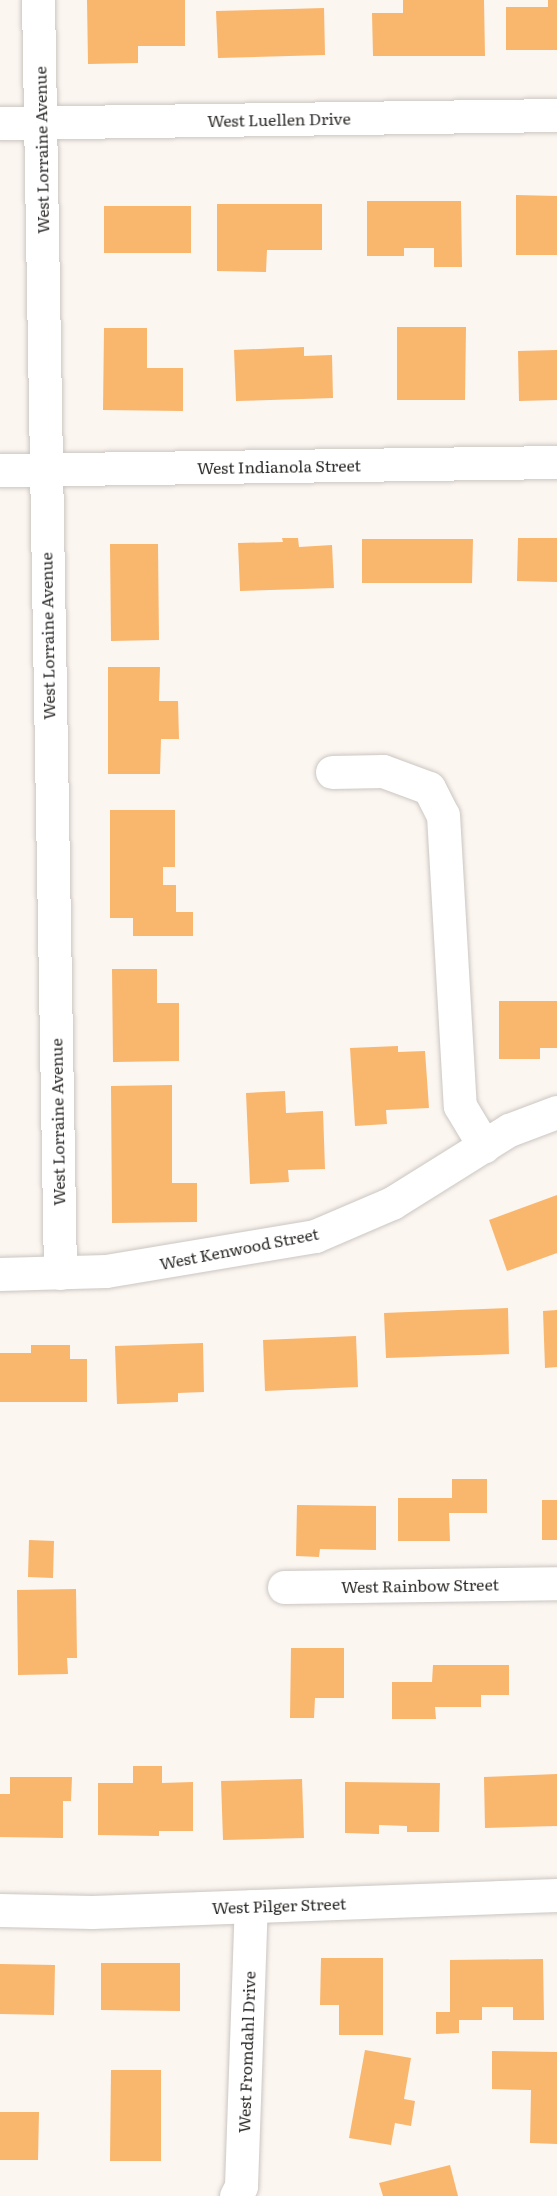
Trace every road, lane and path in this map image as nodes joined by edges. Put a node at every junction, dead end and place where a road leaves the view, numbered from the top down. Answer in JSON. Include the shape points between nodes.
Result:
{"nodes":[{"id":1,"x":38,"y":0,"type":"edge"},
{"id":2,"x":557,"y":115,"type":"edge"},
{"id":3,"x":0,"y":123,"type":"edge"},
{"id":4,"x":42,"y":123,"type":"junction"},
{"id":5,"x":557,"y":462,"type":"edge"},
{"id":6,"x":0,"y":470,"type":"edge"},
{"id":7,"x":43,"y":470,"type":"junction"},
{"id":8,"x":332,"y":772,"type":"dead end"},
{"id":9,"x":557,"y":1112,"type":"edge"},
{"id":10,"x":484,"y":1146,"type":"junction"},
{"id":11,"x":60,"y":1273,"type":"junction"},
{"id":12,"x":0,"y":1274,"type":"edge"},
{"id":13,"x":557,"y":1583,"type":"edge"},
{"id":14,"x":284,"y":1587,"type":"dead end"},
{"id":15,"x":557,"y":1895,"type":"edge"},
{"id":16,"x":251,"y":1906,"type":"junction"},
{"id":17,"x":0,"y":1910,"type":"edge"},
{"id":18,"x":236,"y":2196,"type":"edge"}],
"edges":[{"from":1,"to":4,"type":"street","name":"West Lorraine Avenue"},
{"from":2,"to":4,"type":"street","name":"West Luellen Drive"},
{"from":3,"to":4,"type":"street","name":"West Luellen Drive"},
{"from":4,"to":7,"type":"street","name":"West Lorraine Avenue"},
{"from":5,"to":7,"type":"street","name":"West Indianola Street"},
{"from":6,"to":7,"type":"street","name":"West Indianola Street"},
{"from":7,"to":11,"type":"street","name":"West Lorraine Avenue"},
{"from":8,"to":10,"type":"street","via":[[383,771],[429,788],[443,815],[460,1106]]},
{"from":9,"to":10,"type":"street","name":"West Kenwood Street","via":[[508,1130]]},
{"from":10,"to":11,"type":"street","name":"West Kenwood Street","via":[[392,1203],[315,1236],[170,1262]]},
{"from":11,"to":12,"type":"street","name":"West Kenwood Street"},
{"from":13,"to":14,"type":"street","name":"West Rainbow Street"},
{"from":15,"to":16,"type":"street","name":"West Pilger Street"},
{"from":16,"to":17,"type":"street","name":"West Pilger Street","via":[[92,1912]]},
{"from":16,"to":18,"type":"street","name":"West Fromdahl Drive","via":[[241,2186]]}]}
